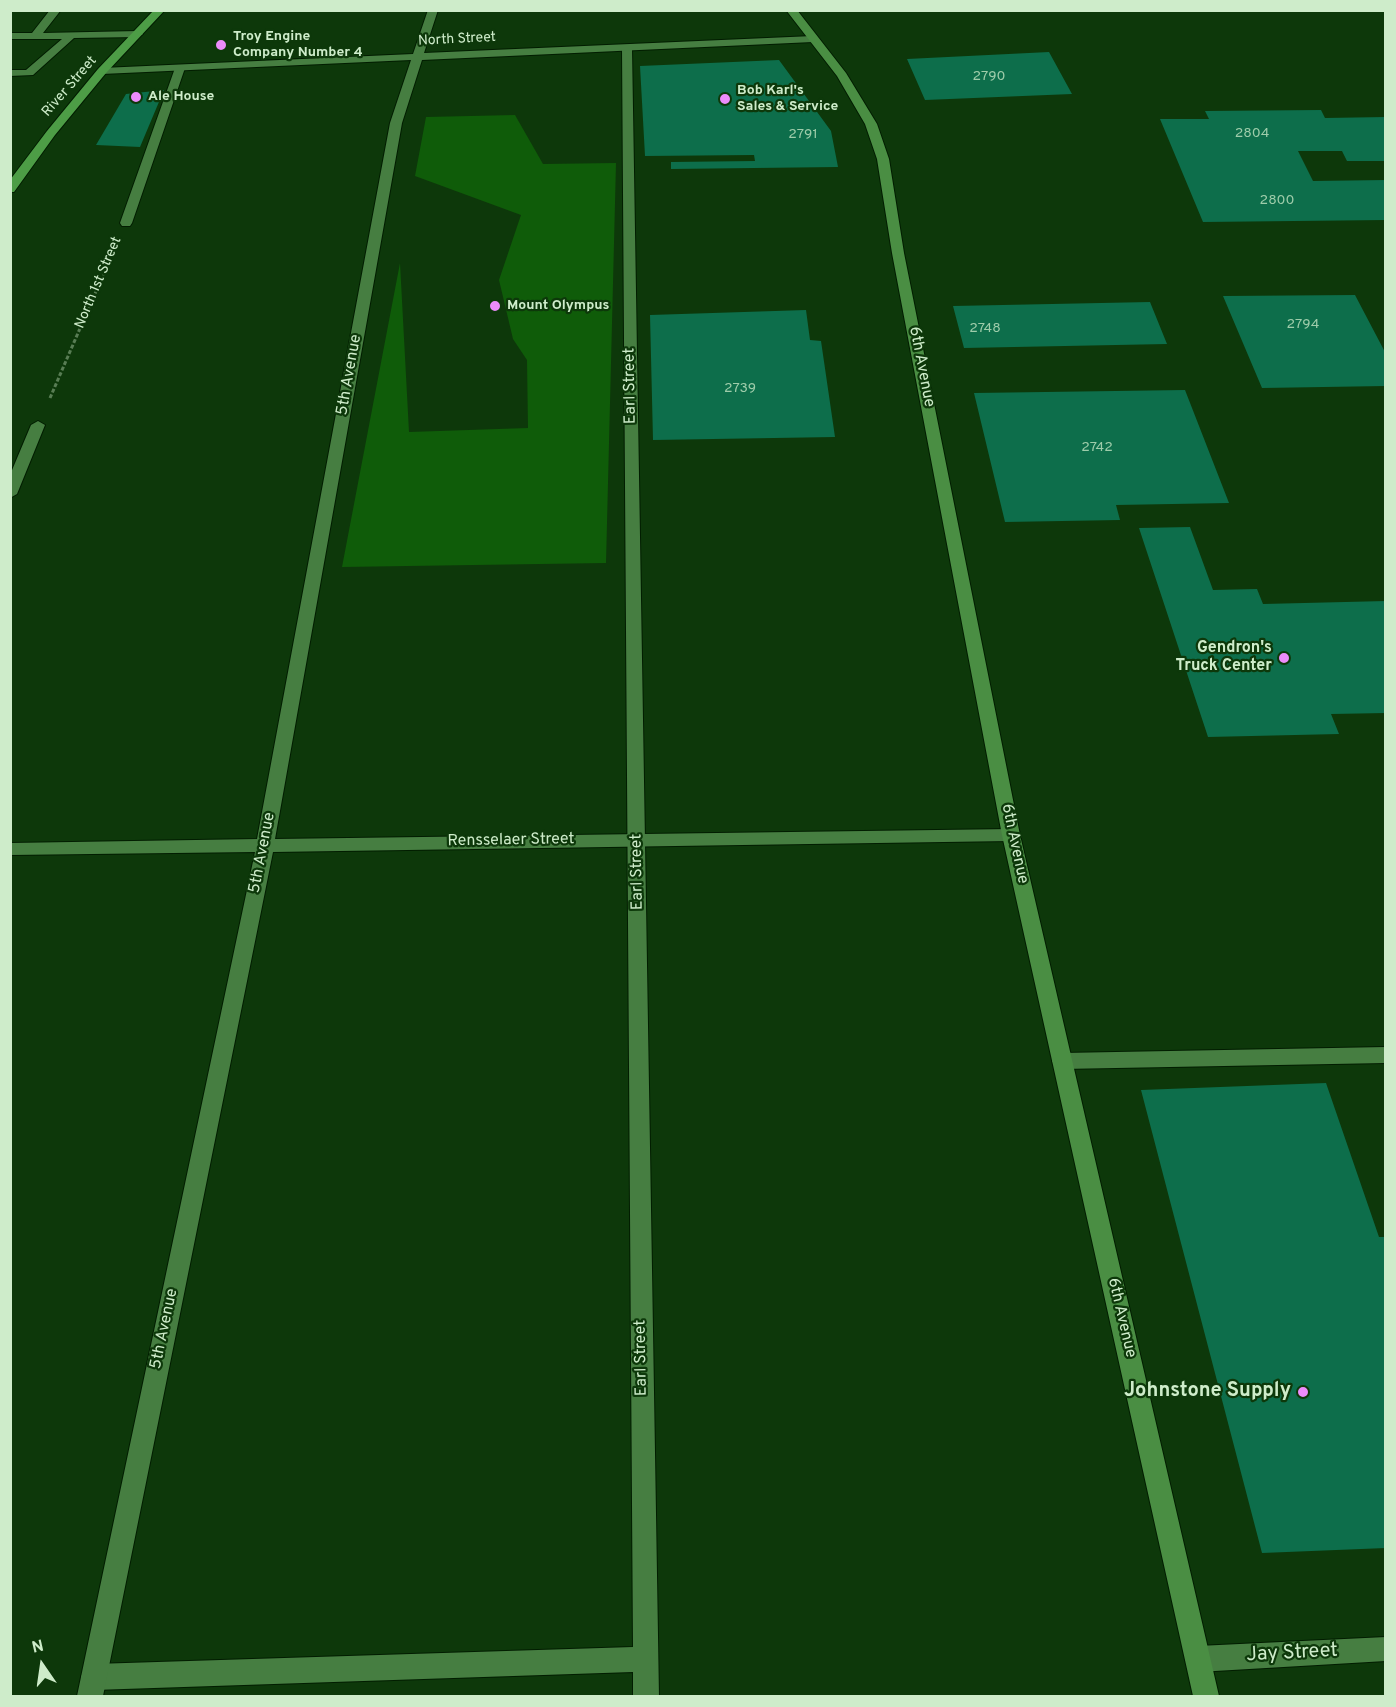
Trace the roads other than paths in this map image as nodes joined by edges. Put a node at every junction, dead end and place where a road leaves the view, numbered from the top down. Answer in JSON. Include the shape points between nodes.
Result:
{"nodes":[{"id":1,"x":56,"y":10,"type":"edge"},
{"id":2,"x":160,"y":10,"type":"edge"},
{"id":3,"x":433,"y":10,"type":"edge"},
{"id":4,"x":791,"y":10,"type":"edge"},
{"id":5,"x":138,"y":34,"type":"junction"},
{"id":6,"x":72,"y":35,"type":"junction"},
{"id":7,"x":10,"y":36,"type":"edge"},
{"id":8,"x":35,"y":36,"type":"junction"},
{"id":9,"x":813,"y":39,"type":"junction"},
{"id":10,"x":627,"y":48,"type":"junction"},
{"id":11,"x":417,"y":57,"type":"junction"},
{"id":12,"x":180,"y":68,"type":"junction"},
{"id":13,"x":102,"y":71,"type":"junction"},
{"id":14,"x":10,"y":74,"type":"edge"},
{"id":15,"x":10,"y":189,"type":"edge"},
{"id":16,"x":126,"y":223,"type":"road end"},
{"id":17,"x":38,"y":425,"type":"road end"},
{"id":18,"x":10,"y":494,"type":"edge"},
{"id":19,"x":1011,"y":835,"type":"junction"},
{"id":20,"x":637,"y":840,"type":"junction"},
{"id":21,"x":265,"y":845,"type":"junction"},
{"id":22,"x":10,"y":849,"type":"edge"},
{"id":23,"x":1386,"y":1055,"type":"edge"},
{"id":24,"x":1062,"y":1061,"type":"junction"},
{"id":25,"x":1386,"y":1649,"type":"edge"},
{"id":26,"x":645,"y":1659,"type":"junction"},
{"id":27,"x":1198,"y":1659,"type":"junction"},
{"id":28,"x":92,"y":1687,"type":"edge"},
{"id":29,"x":646,"y":1696,"type":"edge"},
{"id":30,"x":1206,"y":1696,"type":"edge"}],
"edges":[{"from":1,"to":8,"type":"street"},
{"from":2,"to":5,"type":"main road","name":"River Street"},
{"from":3,"to":11,"type":"street","name":"5th Avenue"},
{"from":4,"to":9,"type":"street","name":"6th Avenue"},
{"from":5,"to":6,"type":"street"},
{"from":5,"to":13,"type":"main road","name":"River Street"},
{"from":6,"to":8,"type":"street"},
{"from":6,"to":14,"type":"street","via":[[29,73]]},
{"from":7,"to":8,"type":"street"},
{"from":9,"to":10,"type":"street","name":"North Street"},
{"from":9,"to":19,"type":"street","name":"6th Avenue","via":[[842,75],[871,124],[883,159]]},
{"from":10,"to":11,"type":"street","name":"North Street"},
{"from":10,"to":20,"type":"street","name":"Earl Street"},
{"from":11,"to":12,"type":"street","name":"North Street"},
{"from":11,"to":21,"type":"street","name":"5th Avenue","via":[[396,123]]},
{"from":12,"to":13,"type":"street","name":"North Street"},
{"from":12,"to":16,"type":"street","name":"North 1st Street"},
{"from":13,"to":15,"type":"main road","name":"River Street"},
{"from":17,"to":18,"type":"street"},
{"from":19,"to":20,"type":"street","name":"Rensselaer Street"},
{"from":19,"to":24,"type":"street","name":"6th Avenue"},
{"from":20,"to":21,"type":"street","name":"Rensselaer Street"},
{"from":20,"to":26,"type":"street","name":"Earl Street"},
{"from":21,"to":22,"type":"street","name":"Rensselaer Street"},
{"from":21,"to":28,"type":"street","name":"5th Avenue"},
{"from":23,"to":24,"type":"street"},
{"from":24,"to":27,"type":"street","name":"6th Avenue"},
{"from":25,"to":27,"type":"street","name":"Jay Street"},
{"from":26,"to":28,"type":"street"},
{"from":26,"to":29,"type":"street","name":"Earl Street"},
{"from":27,"to":30,"type":"street","name":"6th Avenue"}]}
